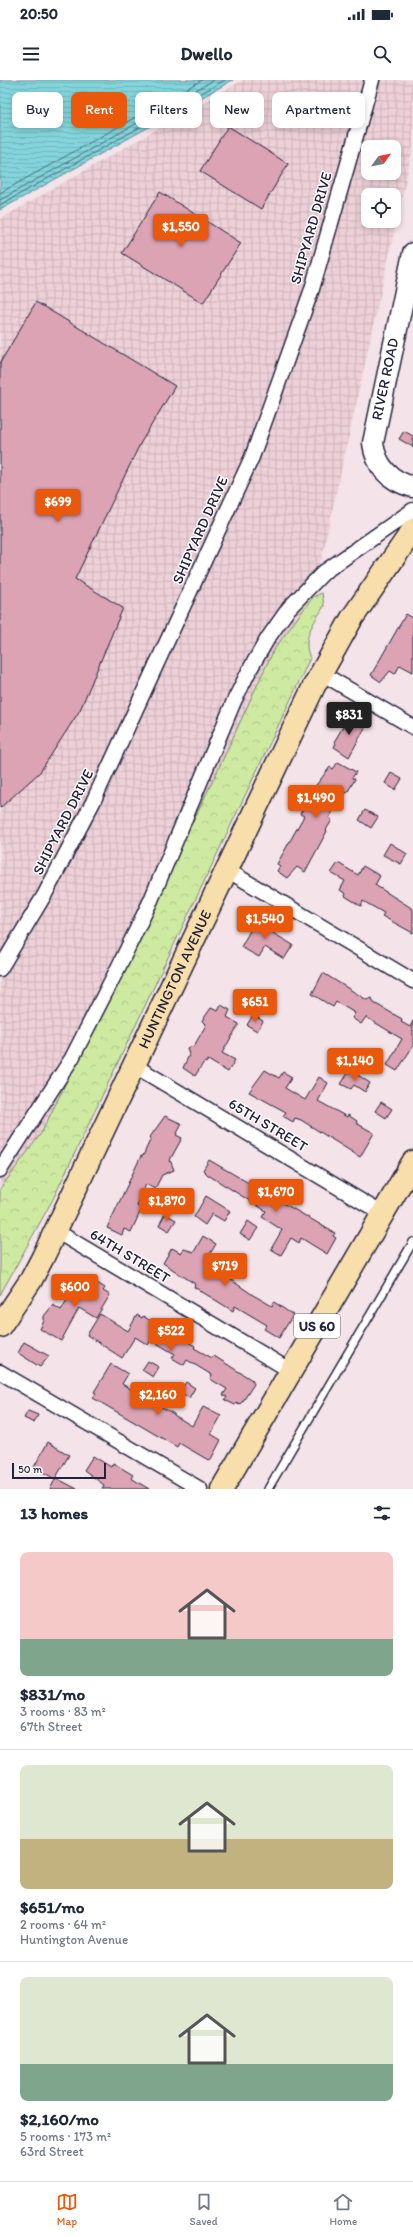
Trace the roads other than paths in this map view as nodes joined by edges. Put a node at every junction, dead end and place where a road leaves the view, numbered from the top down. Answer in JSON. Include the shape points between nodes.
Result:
{"nodes":[{"id":1,"x":372,"y":80,"type":"edge"},
{"id":2,"x":413,"y":253,"type":"edge"},
{"id":3,"x":413,"y":487,"type":"edge"},
{"id":4,"x":413,"y":510,"type":"edge"},
{"id":5,"x":413,"y":530,"type":"edge"},
{"id":6,"x":321,"y":673,"type":"junction"},
{"id":7,"x":413,"y":727,"type":"edge"},
{"id":8,"x":227,"y":870,"type":"junction"},
{"id":9,"x":0,"y":969,"type":"edge"},
{"id":10,"x":413,"y":981,"type":"edge"},
{"id":11,"x":135,"y":1066,"type":"junction"},
{"id":12,"x":413,"y":1162,"type":"edge"},
{"id":13,"x":0,"y":1170,"type":"edge"},
{"id":14,"x":383,"y":1214,"type":"junction"},
{"id":15,"x":56,"y":1231,"type":"junction"},
{"id":16,"x":413,"y":1242,"type":"edge"},
{"id":17,"x":0,"y":1326,"type":"edge"},
{"id":18,"x":291,"y":1371,"type":"junction"},
{"id":19,"x":0,"y":1372,"type":"edge"},
{"id":20,"x":200,"y":1489,"type":"edge"},
{"id":21,"x":222,"y":1489,"type":"edge"},
{"id":22,"x":268,"y":1489,"type":"edge"}],
"edges":[{"from":1,"to":9,"type":"street","name":"SHIPYARD DRIVE","via":[[312,289],[252,457],[93,802],[45,894]]},
{"from":2,"to":3,"type":"street","name":"RIVER ROAD","via":[[373,443],[382,470],[398,482]]},
{"from":4,"to":13,"type":"street","via":[[324,572],[289,608],[268,638],[234,702],[151,900],[118,968],[62,1074]]},
{"from":5,"to":6,"type":"main road","name":"HUNTINGTON AVENUE","via":[[352,618]]},
{"from":6,"to":7,"type":"street"},
{"from":6,"to":8,"type":"main road","name":"HUNTINGTON AVENUE"},
{"from":8,"to":10,"type":"street"},
{"from":8,"to":11,"type":"main road","name":"HUNTINGTON AVENUE"},
{"from":11,"to":14,"type":"street","name":"65TH STREET"},
{"from":11,"to":15,"type":"main road","name":"HUNTINGTON AVENUE"},
{"from":12,"to":14,"type":"main road","number":"US 60"},
{"from":14,"to":18,"type":"main road","number":"US 60"},
{"from":15,"to":17,"type":"main road","name":"HUNTINGTON AVENUE","via":[[31,1280]]},
{"from":15,"to":18,"type":"street","name":"64TH STREET"},
{"from":16,"to":22,"type":"lane"},
{"from":18,"to":21,"type":"main road","number":"US 60"},
{"from":19,"to":20,"type":"street"}]}
